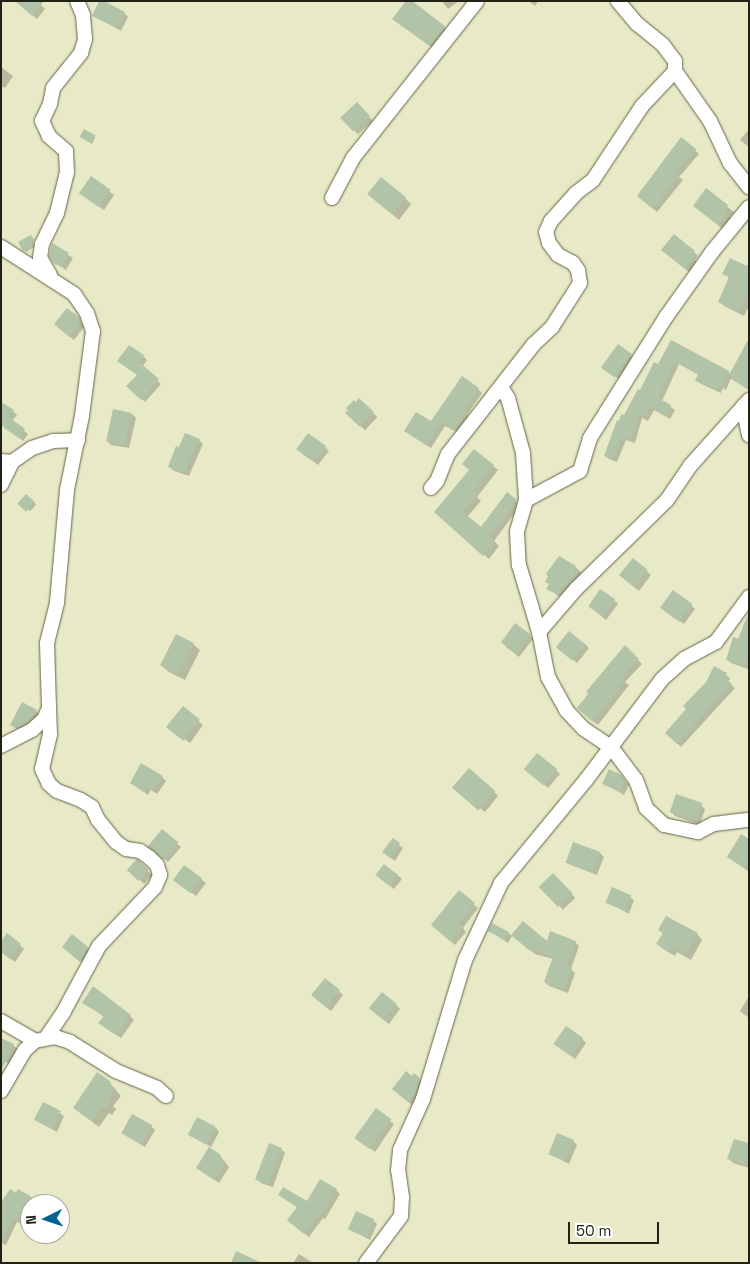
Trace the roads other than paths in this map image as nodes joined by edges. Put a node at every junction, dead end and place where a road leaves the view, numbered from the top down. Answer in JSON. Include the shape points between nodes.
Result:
{"nodes":[{"id":1,"x":77,"y":1,"type":"edge"},
{"id":2,"x":477,"y":1,"type":"edge"},
{"id":3,"x":618,"y":1,"type":"edge"},
{"id":4,"x":675,"y":71,"type":"junction"},
{"id":5,"x":749,"y":187,"type":"edge"},
{"id":6,"x":332,"y":198,"type":"dead end"},
{"id":7,"x":749,"y":207,"type":"edge"},
{"id":8,"x":1,"y":247,"type":"edge"},
{"id":9,"x":52,"y":278,"type":"junction"},
{"id":10,"x":501,"y":387,"type":"junction"},
{"id":11,"x":746,"y":403,"type":"edge"},
{"id":12,"x":749,"y":435,"type":"edge"},
{"id":13,"x":78,"y":440,"type":"junction"},
{"id":14,"x":6,"y":462,"type":"edge"},
{"id":15,"x":1,"y":485,"type":"edge"},
{"id":16,"x":431,"y":488,"type":"dead end"},
{"id":17,"x":526,"y":500,"type":"junction"},
{"id":18,"x":749,"y":597,"type":"edge"},
{"id":19,"x":538,"y":632,"type":"junction"},
{"id":20,"x":49,"y":708,"type":"junction"},
{"id":21,"x":1,"y":746,"type":"edge"},
{"id":22,"x":611,"y":747,"type":"junction"},
{"id":23,"x":749,"y":820,"type":"edge"},
{"id":24,"x":1,"y":1021,"type":"edge"},
{"id":25,"x":40,"y":1039,"type":"junction"},
{"id":26,"x":1,"y":1091,"type":"edge"},
{"id":27,"x":166,"y":1096,"type":"dead end"},
{"id":28,"x":376,"y":1248,"type":"junction"},
{"id":29,"x":366,"y":1263,"type":"edge"},
{"id":30,"x":380,"y":1263,"type":"edge"}],
"edges":[{"from":1,"to":9,"type":"street","via":[[83,15],[85,39],[81,53],[53,88],[42,120],[49,136],[66,151],[67,172],[40,258]]},
{"from":2,"to":6,"type":"street","via":[[353,158]]},
{"from":3,"to":4,"type":"street","via":[[637,24],[662,44],[675,61]]},
{"from":4,"to":5,"type":"street","via":[[710,121],[730,164]]},
{"from":4,"to":10,"type":"street","via":[[642,106],[593,180],[576,193],[551,221],[546,232],[549,243],[558,255],[573,263],[580,283],[552,327],[534,344]]},
{"from":7,"to":17,"type":"street","via":[[666,317],[590,438],[580,471]]},
{"from":8,"to":9,"type":"street"},
{"from":9,"to":13,"type":"street","via":[[74,294],[87,312],[93,331]]},
{"from":10,"to":16,"type":"street","via":[[448,454]]},
{"from":10,"to":17,"type":"street","via":[[508,398],[523,453]]},
{"from":11,"to":12,"type":"street"},
{"from":11,"to":19,"type":"street","via":[[690,466],[667,500],[576,589]]},
{"from":13,"to":14,"type":"street","via":[[53,440]]},
{"from":13,"to":20,"type":"street","via":[[67,490],[57,603],[47,643]]},
{"from":14,"to":15,"type":"street"},
{"from":17,"to":19,"type":"street","via":[[517,532],[519,565]]},
{"from":18,"to":22,"type":"street","via":[[716,642],[684,659],[662,679]]},
{"from":19,"to":22,"type":"street","via":[[548,677],[566,710],[584,729]]},
{"from":20,"to":21,"type":"street","via":[[44,719],[32,730]]},
{"from":20,"to":25,"type":"street","via":[[50,735],[42,769],[48,784],[92,807],[116,842],[126,849],[140,850],[157,865],[160,875],[155,887],[98,946],[64,1011]]},
{"from":22,"to":23,"type":"street","via":[[636,780],[646,808],[664,825],[698,832],[714,824]]},
{"from":22,"to":28,"type":"street","via":[[497,891],[466,960],[423,1099],[400,1150],[401,1216]]},
{"from":24,"to":25,"type":"street"},
{"from":25,"to":26,"type":"street","via":[[25,1050]]},
{"from":25,"to":27,"type":"street","via":[[55,1037],[70,1042],[116,1071],[157,1088]]},
{"from":28,"to":29,"type":"street"},
{"from":28,"to":30,"type":"street"}]}
